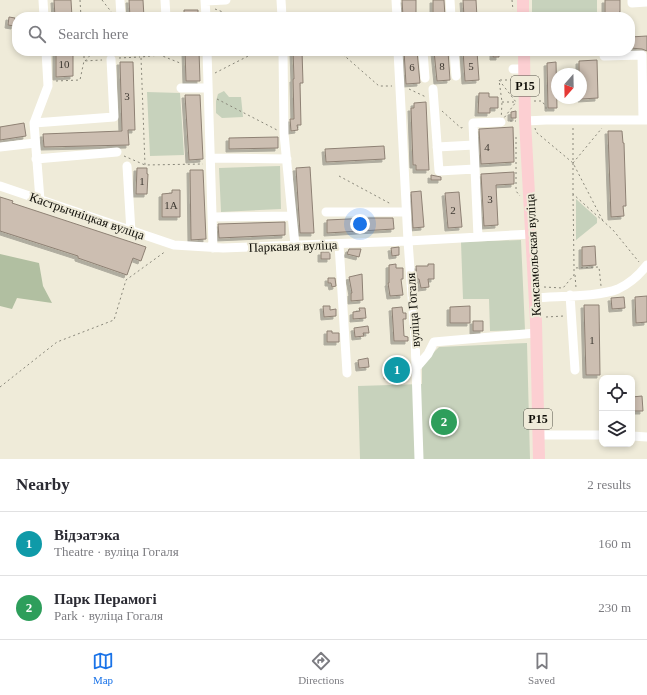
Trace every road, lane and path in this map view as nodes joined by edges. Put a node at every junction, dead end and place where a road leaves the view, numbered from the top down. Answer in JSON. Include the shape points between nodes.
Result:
{"nodes":[{"id":1,"x":43,"y":0,"type":"edge"},
{"id":2,"x":80,"y":0,"type":"edge"},
{"id":3,"x":102,"y":0,"type":"edge"},
{"id":4,"x":120,"y":0,"type":"edge"},
{"id":5,"x":165,"y":0,"type":"edge"},
{"id":6,"x":226,"y":0,"type":"edge"},
{"id":7,"x":281,"y":0,"type":"edge"},
{"id":8,"x":396,"y":0,"type":"edge"},
{"id":9,"x":450,"y":0,"type":"edge"},
{"id":10,"x":512,"y":0,"type":"edge"},
{"id":11,"x":522,"y":0,"type":"edge"},
{"id":12,"x":632,"y":0,"type":"edge"},
{"id":13,"x":205,"y":2,"type":"edge"},
{"id":14,"x":647,"y":2,"type":"edge"},
{"id":15,"x":44,"y":12,"type":"edge"},
{"id":16,"x":81,"y":12,"type":"edge"},
{"id":17,"x":112,"y":12,"type":"edge"},
{"id":18,"x":121,"y":12,"type":"edge"},
{"id":19,"x":166,"y":12,"type":"edge"},
{"id":20,"x":206,"y":12,"type":"edge"},
{"id":21,"x":226,"y":12,"type":"edge"},
{"id":22,"x":282,"y":12,"type":"edge"},
{"id":23,"x":397,"y":12,"type":"edge"},
{"id":24,"x":451,"y":12,"type":"edge"},
{"id":25,"x":517,"y":12,"type":"edge"},
{"id":26,"x":519,"y":12,"type":"edge"},
{"id":27,"x":635,"y":55,"type":"edge"},
{"id":28,"x":46,"y":56,"type":"edge"},
{"id":29,"x":84,"y":56,"type":"edge"},
{"id":30,"x":89,"y":56,"type":"edge"},
{"id":31,"x":150,"y":56,"type":"edge"},
{"id":32,"x":162,"y":56,"type":"edge"},
{"id":33,"x":207,"y":56,"type":"edge"},
{"id":34,"x":248,"y":56,"type":"edge"},
{"id":35,"x":283,"y":56,"type":"edge"},
{"id":36,"x":398,"y":56,"type":"edge"},
{"id":37,"x":423,"y":56,"type":"edge"},
{"id":38,"x":454,"y":56,"type":"edge"},
{"id":39,"x":523,"y":56,"type":"edge"},
{"id":40,"x":141,"y":57,"type":"junction"},
{"id":41,"x":111,"y":59,"type":"junction"},
{"id":42,"x":84,"y":61,"type":"junction"},
{"id":43,"x":180,"y":63,"type":"dead end"},
{"id":44,"x":456,"y":76,"type":"dead end"},
{"id":45,"x":208,"y":77,"type":"junction"},
{"id":46,"x":425,"y":78,"type":"dead end"},
{"id":47,"x":48,"y":82,"type":"junction"},
{"id":48,"x":181,"y":88,"type":"dead end"},
{"id":49,"x":433,"y":89,"type":"dead end"},
{"id":50,"x":208,"y":91,"type":"junction"},
{"id":51,"x":520,"y":101,"type":"junction"},
{"id":52,"x":502,"y":102,"type":"junction"},
{"id":53,"x":546,"y":120,"type":"junction"},
{"id":54,"x":573,"y":120,"type":"junction"},
{"id":55,"x":609,"y":120,"type":"junction"},
{"id":56,"x":645,"y":120,"type":"edge"},
{"id":57,"x":501,"y":122,"type":"junction"},
{"id":58,"x":34,"y":123,"type":"junction"},
{"id":59,"x":530,"y":124,"type":"junction"},
{"id":60,"x":284,"y":134,"type":"junction"},
{"id":61,"x":35,"y":143,"type":"junction"},
{"id":62,"x":474,"y":145,"type":"junction"},
{"id":63,"x":0,"y":146,"type":"edge"},
{"id":64,"x":437,"y":147,"type":"junction"},
{"id":65,"x":116,"y":152,"type":"dead end"},
{"id":66,"x":36,"y":159,"type":"junction"},
{"id":67,"x":286,"y":159,"type":"junction"},
{"id":68,"x":210,"y":161,"type":"junction"},
{"id":69,"x":573,"y":163,"type":"junction"},
{"id":70,"x":127,"y":166,"type":"dead end"},
{"id":71,"x":475,"y":169,"type":"junction"},
{"id":72,"x":338,"y":176,"type":"dead end"},
{"id":73,"x":0,"y":186,"type":"edge"},
{"id":74,"x":573,"y":194,"type":"junction"},
{"id":75,"x":40,"y":200,"type":"junction"},
{"id":76,"x":393,"y":205,"type":"dead end"},
{"id":77,"x":326,"y":212,"type":"dead end"},
{"id":78,"x":406,"y":212,"type":"junction"},
{"id":79,"x":291,"y":216,"type":"junction"},
{"id":80,"x":212,"y":218,"type":"junction"},
{"id":81,"x":603,"y":221,"type":"junction"},
{"id":82,"x":131,"y":232,"type":"junction"},
{"id":83,"x":532,"y":234,"type":"junction"},
{"id":84,"x":478,"y":237,"type":"junction"},
{"id":85,"x":408,"y":241,"type":"junction"},
{"id":86,"x":339,"y":244,"type":"junction"},
{"id":87,"x":174,"y":245,"type":"junction"},
{"id":88,"x":295,"y":245,"type":"junction"},
{"id":89,"x":213,"y":248,"type":"junction"},
{"id":90,"x":646,"y":267,"type":"edge"},
{"id":91,"x":574,"y":268,"type":"junction"},
{"id":92,"x":574,"y":275,"type":"junction"},
{"id":93,"x":541,"y":286,"type":"dead end"},
{"id":94,"x":606,"y":293,"type":"junction"},
{"id":95,"x":573,"y":295,"type":"junction"},
{"id":96,"x":535,"y":298,"type":"junction"},
{"id":97,"x":571,"y":316,"type":"junction"},
{"id":98,"x":542,"y":317,"type":"dead end"},
{"id":99,"x":536,"y":333,"type":"junction"},
{"id":100,"x":415,"y":342,"type":"junction"},
{"id":101,"x":434,"y":342,"type":"junction"},
{"id":102,"x":416,"y":368,"type":"junction"},
{"id":103,"x":575,"y":370,"type":"dead end"},
{"id":104,"x":347,"y":374,"type":"dead end"},
{"id":105,"x":0,"y":387,"type":"edge"},
{"id":106,"x":538,"y":435,"type":"junction"},
{"id":107,"x":599,"y":435,"type":"edge"},
{"id":108,"x":635,"y":436,"type":"edge"},
{"id":109,"x":647,"y":437,"type":"edge"},
{"id":110,"x":419,"y":459,"type":"edge"},
{"id":111,"x":539,"y":459,"type":"edge"}],
"edges":[{"from":1,"to":15,"type":"street"},
{"from":2,"to":16,"type":"path"},
{"from":3,"to":17,"type":"path"},
{"from":4,"to":18,"type":"street"},
{"from":5,"to":19,"type":"street"},
{"from":6,"to":13,"type":"street"},
{"from":7,"to":22,"type":"street"},
{"from":8,"to":23,"type":"street"},
{"from":9,"to":24,"type":"street"},
{"from":10,"to":25,"type":"path"},
{"from":11,"to":26,"type":"main road"},
{"from":12,"to":14,"type":"street","via":[[632,3]]},
{"from":13,"to":20,"type":"street"},
{"from":13,"to":21,"type":"path"},
{"from":27,"to":56,"type":"street","via":[[642,55]]},
{"from":28,"to":47,"type":"street"},
{"from":29,"to":42,"type":"path"},
{"from":30,"to":42,"type":"path"},
{"from":31,"to":40,"type":"path"},
{"from":32,"to":43,"type":"path"},
{"from":33,"to":45,"type":"street"},
{"from":34,"to":45,"type":"path"},
{"from":35,"to":60,"type":"street"},
{"from":36,"to":78,"type":"street","name":"вуліца Гогаля"},
{"from":37,"to":46,"type":"street"},
{"from":38,"to":44,"type":"street"},
{"from":39,"to":51,"type":"main road","name":"Камсамольская вуліца","number":"Р15","via":[[519,69]]},
{"from":40,"to":41,"type":"path"},
{"from":40,"to":68,"type":"path","via":[[145,166]]},
{"from":41,"to":42,"type":"path"},
{"from":41,"to":58,"type":"street","via":[[114,117]]},
{"from":42,"to":47,"type":"path","via":[[80,80]]},
{"from":45,"to":50,"type":"street"},
{"from":47,"to":58,"type":"street"},
{"from":48,"to":50,"type":"street"},
{"from":49,"to":64,"type":"street"},
{"from":50,"to":60,"type":"path"},
{"from":50,"to":68,"type":"street"},
{"from":51,"to":52,"type":"path"},
{"from":51,"to":52,"type":"path","via":[[500,80]]},
{"from":51,"to":53,"type":"path","via":[[542,101],[546,106]]},
{"from":51,"to":57,"type":"path"},
{"from":51,"to":59,"type":"main road","name":"Камсамольская вуліца","number":"Р15"},
{"from":52,"to":57,"type":"path"},
{"from":53,"to":54,"type":"street"},
{"from":53,"to":59,"type":"street"},
{"from":54,"to":55,"type":"street"},
{"from":54,"to":69,"type":"path"},
{"from":55,"to":56,"type":"street"},
{"from":55,"to":69,"type":"path"},
{"from":57,"to":62,"type":"street","via":[[473,123]]},
{"from":58,"to":61,"type":"street"},
{"from":59,"to":69,"type":"path"},
{"from":59,"to":83,"type":"main road","name":"Камсамольская вуліца","number":"Р15"},
{"from":60,"to":67,"type":"street"},
{"from":61,"to":63,"type":"street"},
{"from":61,"to":66,"type":"street"},
{"from":62,"to":64,"type":"street"},
{"from":62,"to":71,"type":"street"},
{"from":64,"to":71,"type":"street","via":[[439,170]]},
{"from":65,"to":66,"type":"street"},
{"from":66,"to":75,"type":"street"},
{"from":67,"to":68,"type":"street"},
{"from":67,"to":79,"type":"street"},
{"from":68,"to":80,"type":"street"},
{"from":69,"to":74,"type":"path"},
{"from":69,"to":81,"type":"path"},
{"from":70,"to":82,"type":"street"},
{"from":71,"to":84,"type":"street"},
{"from":72,"to":76,"type":"path"},
{"from":73,"to":75,"type":"street","name":"Кастрычніцкая вуліца"},
{"from":74,"to":81,"type":"path"},
{"from":74,"to":91,"type":"path"},
{"from":75,"to":82,"type":"street","name":"Кастрычніцкая вуліца"},
{"from":77,"to":78,"type":"street"},
{"from":78,"to":85,"type":"street","name":"вуліца Гогаля"},
{"from":79,"to":80,"type":"street"},
{"from":79,"to":88,"type":"street"},
{"from":80,"to":89,"type":"street"},
{"from":81,"to":90,"type":"path"},
{"from":82,"to":87,"type":"street","name":"Кастрычніцкая вуліца"},
{"from":83,"to":84,"type":"street","name":"Паркавая вуліца"},
{"from":83,"to":96,"type":"main road","name":"Камсамольская вуліца","number":"Р15"},
{"from":84,"to":85,"type":"street","name":"Паркавая вуліца"},
{"from":85,"to":86,"type":"street","name":"Паркавая вуліца"},
{"from":85,"to":100,"type":"street","name":"вуліца Гогаля"},
{"from":86,"to":88,"type":"street","name":"Паркавая вуліца"},
{"from":86,"to":104,"type":"street"},
{"from":87,"to":89,"type":"street","name":"Паркавая вуліца"},
{"from":87,"to":105,"type":"path","via":[[126,280],[114,320],[57,342]]},
{"from":88,"to":89,"type":"street","name":"Паркавая вуліца"},
{"from":90,"to":94,"type":"street","via":[[626,285]]},
{"from":91,"to":92,"type":"path"},
{"from":91,"to":94,"type":"path","via":[[599,267],[600,285]]},
{"from":92,"to":93,"type":"path","via":[[563,288]]},
{"from":92,"to":95,"type":"path"},
{"from":94,"to":95,"type":"street"},
{"from":95,"to":96,"type":"street"},
{"from":95,"to":97,"type":"street"},
{"from":96,"to":99,"type":"main road","name":"Камсамольская вуліца","number":"Р15"},
{"from":97,"to":98,"type":"path"},
{"from":97,"to":103,"type":"street"},
{"from":99,"to":101,"type":"street"},
{"from":99,"to":106,"type":"main road","name":"Камсамольская вуліца","number":"Р15"},
{"from":100,"to":101,"type":"street"},
{"from":100,"to":102,"type":"street","name":"вуліца Гогаля"},
{"from":101,"to":102,"type":"street"},
{"from":102,"to":110,"type":"street","name":"вуліца Гогаля"},
{"from":106,"to":107,"type":"street"},
{"from":106,"to":111,"type":"main road","name":"Камсамольская вуліца","number":"Р15"},
{"from":108,"to":109,"type":"street"}]}
